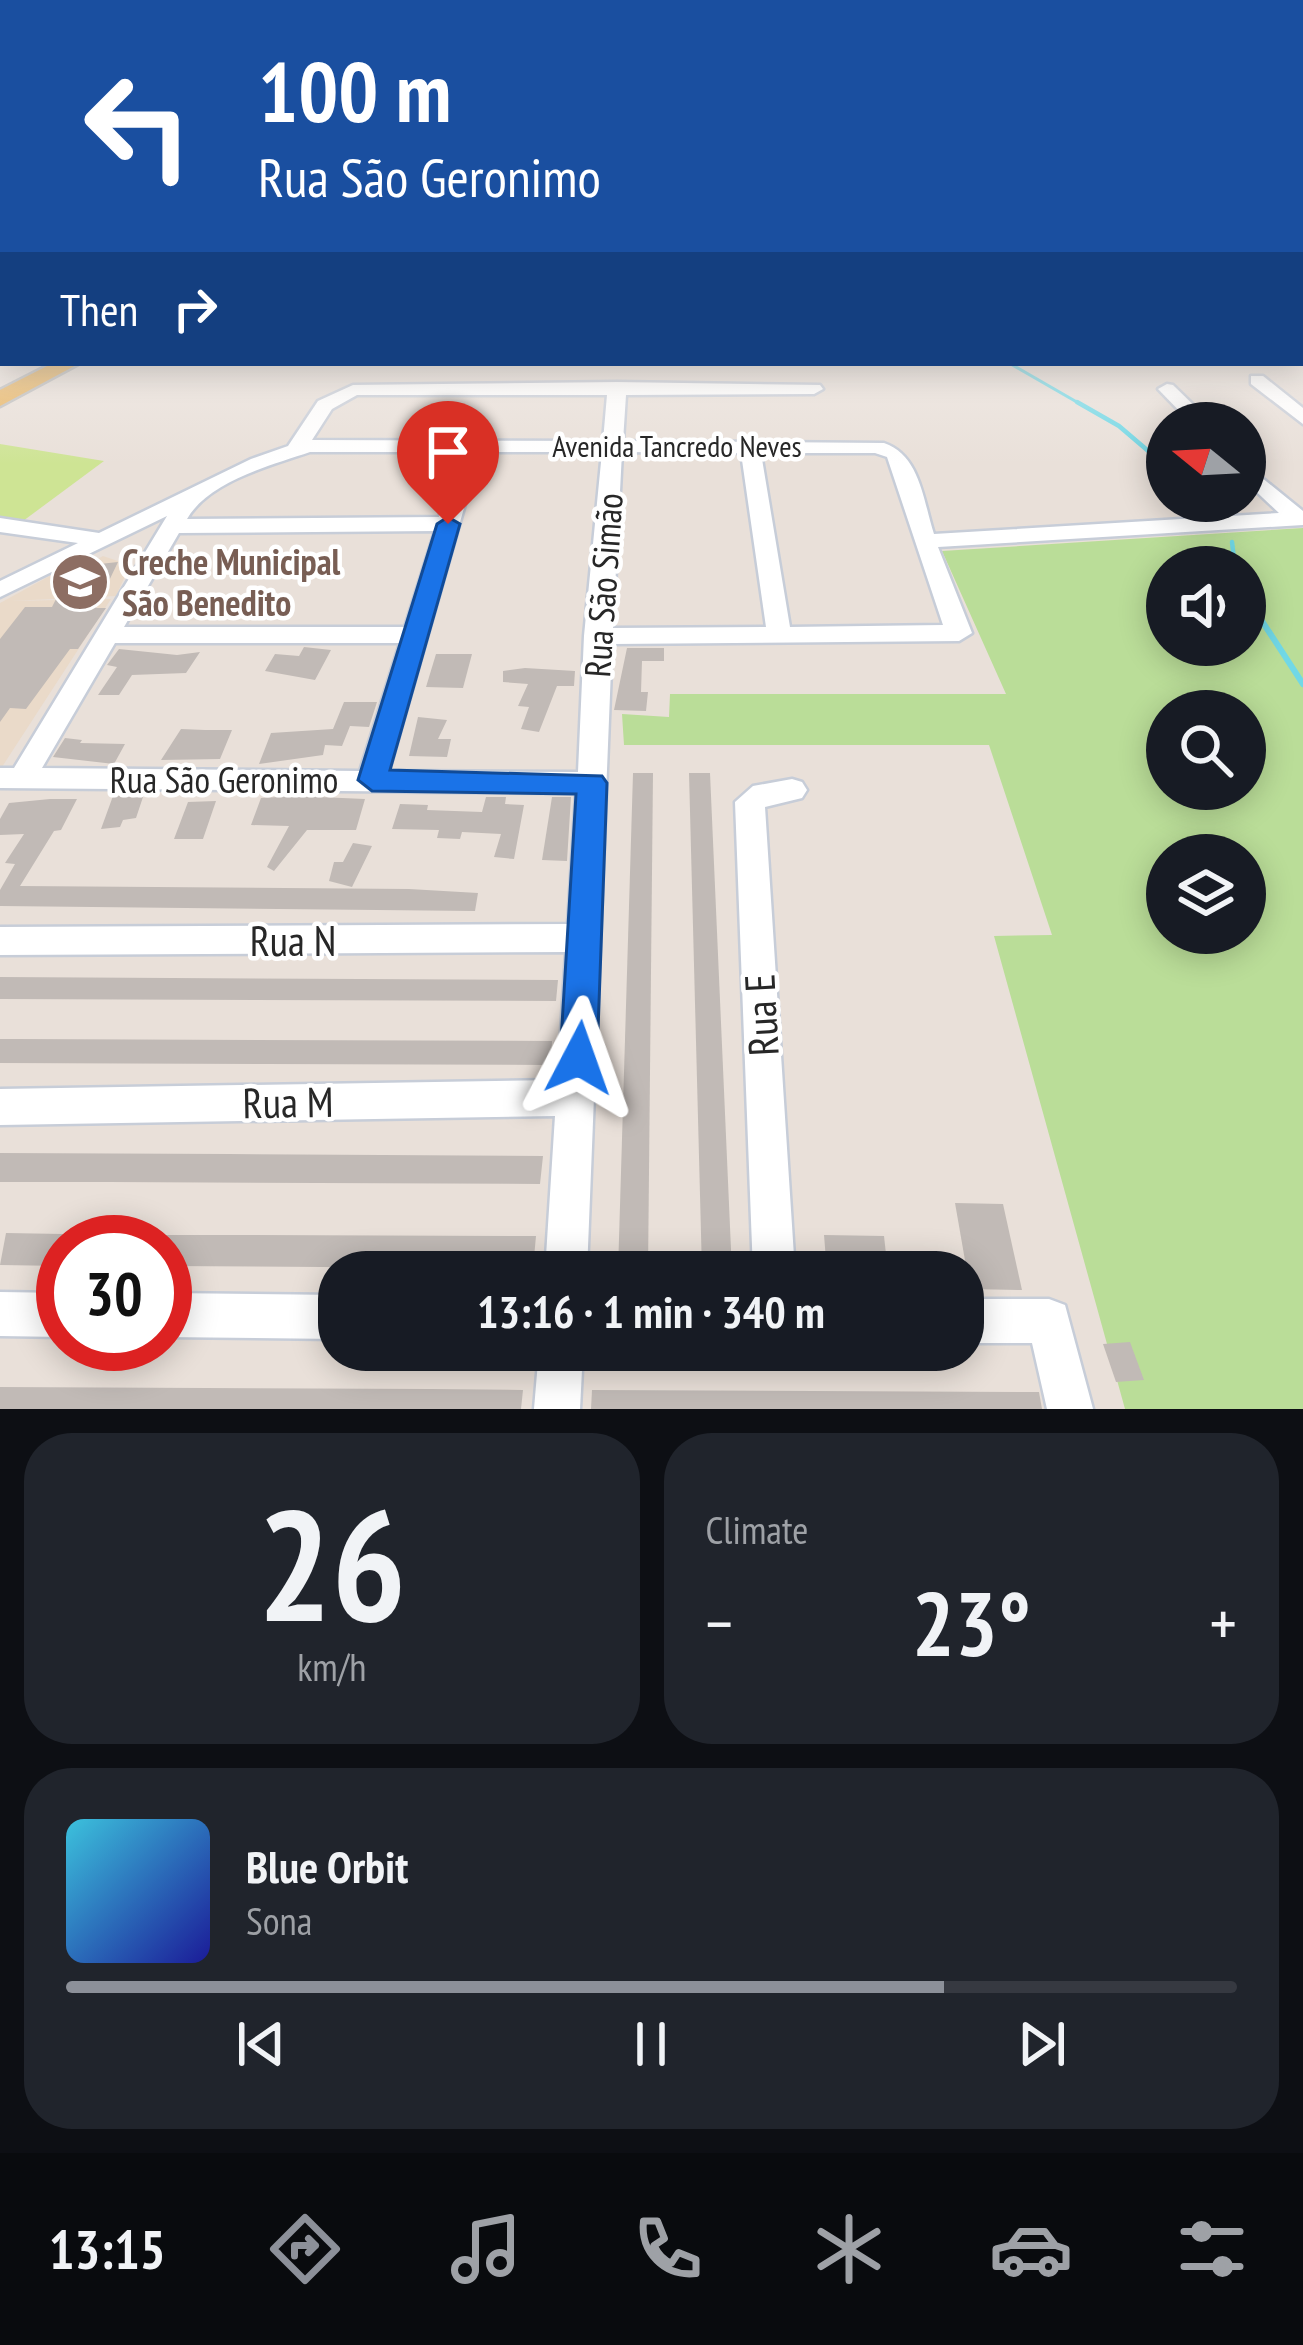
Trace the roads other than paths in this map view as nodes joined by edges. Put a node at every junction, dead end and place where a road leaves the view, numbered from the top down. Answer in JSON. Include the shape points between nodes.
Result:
{"nodes":[{"id":1,"x":44,"y":366,"type":"edge"},
{"id":2,"x":64,"y":366,"type":"edge"},
{"id":3,"x":1257,"y":380,"type":"dead end"},
{"id":4,"x":617,"y":387,"type":"junction"},
{"id":5,"x":1167,"y":388,"type":"dead end"},
{"id":6,"x":0,"y":389,"type":"edge"},
{"id":7,"x":814,"y":389,"type":"dead end"},
{"id":8,"x":0,"y":399,"type":"edge"},
{"id":9,"x":1181,"y":402,"type":"edge"},
{"id":10,"x":1303,"y":418,"type":"edge"},
{"id":11,"x":472,"y":445,"type":"junction"},
{"id":12,"x":612,"y":445,"type":"junction"},
{"id":13,"x":750,"y":445,"type":"junction"},
{"id":14,"x":297,"y":448,"type":"junction"},
{"id":15,"x":1266,"y":488,"type":"edge"},
{"id":16,"x":188,"y":500,"type":"junction"},
{"id":17,"x":1300,"y":518,"type":"edge"},
{"id":18,"x":448,"y":524,"type":"junction"},
{"id":19,"x":0,"y":525,"type":"edge"},
{"id":20,"x":172,"y":526,"type":"junction"},
{"id":21,"x":102,"y":540,"type":"junction"},
{"id":22,"x":923,"y":541,"type":"junction"},
{"id":23,"x":0,"y":590,"type":"edge"},
{"id":24,"x":778,"y":633,"type":"junction"},
{"id":25,"x":107,"y":635,"type":"junction"},
{"id":26,"x":416,"y":635,"type":"junction"},
{"id":27,"x":597,"y":636,"type":"junction"},
{"id":28,"x":11,"y":778,"type":"edge"},
{"id":29,"x":372,"y":780,"type":"junction"},
{"id":30,"x":592,"y":783,"type":"junction"},
{"id":31,"x":792,"y":790,"type":"dead end"},
{"id":32,"x":587,"y":938,"type":"junction"},
{"id":33,"x":0,"y":941,"type":"edge"},
{"id":34,"x":576,"y":1098,"type":"junction"},
{"id":35,"x":0,"y":1106,"type":"edge"},
{"id":36,"x":567,"y":1251,"type":"edge"},
{"id":37,"x":773,"y":1251,"type":"edge"},
{"id":38,"x":0,"y":1314,"type":"edge"},
{"id":39,"x":36,"y":1315,"type":"edge"},
{"id":40,"x":192,"y":1316,"type":"edge"},
{"id":41,"x":318,"y":1317,"type":"edge"},
{"id":42,"x":984,"y":1321,"type":"edge"},
{"id":43,"x":560,"y":1371,"type":"edge"},
{"id":44,"x":557,"y":1409,"type":"edge"},
{"id":45,"x":1070,"y":1409,"type":"edge"}],
"edges":[{"from":1,"to":6,"type":"main road"},
{"from":2,"to":8,"type":"main road"},
{"from":3,"to":10,"type":"street"},
{"from":4,"to":7,"type":"street"},
{"from":4,"to":12,"type":"street","name":"Rua São Simão"},
{"from":4,"to":14,"type":"street","via":[[353,390],[325,405]]},
{"from":5,"to":9,"type":"street"},
{"from":11,"to":12,"type":"street","name":"Avenida Tancredo Neves"},
{"from":11,"to":14,"type":"street","name":"Avenida Tancredo Neves"},
{"from":11,"to":18,"type":"street"},
{"from":12,"to":13,"type":"street","name":"Avenida Tancredo Neves"},
{"from":12,"to":27,"type":"street","name":"Rua São Simão"},
{"from":13,"to":22,"type":"street","name":"Avenida Tancredo Neves","via":[[894,453]]},
{"from":13,"to":24,"type":"street"},
{"from":14,"to":16,"type":"street","name":"Avenida Tancredo Neves"},
{"from":15,"to":17,"type":"street"},
{"from":16,"to":20,"type":"street"},
{"from":16,"to":21,"type":"street","name":"Avenida Tancredo Neves"},
{"from":17,"to":22,"type":"street"},
{"from":18,"to":20,"type":"street"},
{"from":18,"to":26,"type":"street"},
{"from":19,"to":21,"type":"street"},
{"from":20,"to":25,"type":"street"},
{"from":21,"to":23,"type":"street","name":"Avenida Tancredo Neves"},
{"from":22,"to":24,"type":"street","name":"Avenida Tancredo Neves","via":[[959,633]]},
{"from":24,"to":27,"type":"street"},
{"from":25,"to":26,"type":"street"},
{"from":25,"to":28,"type":"street"},
{"from":26,"to":29,"type":"street"},
{"from":27,"to":30,"type":"street","name":"Rua São Simão"},
{"from":28,"to":29,"type":"street","name":"Rua São Geronimo"},
{"from":29,"to":30,"type":"street","name":"Rua São Geronimo"},
{"from":30,"to":32,"type":"street","name":"Rua São Simão"},
{"from":31,"to":37,"type":"street","name":"Rua E","via":[[750,802]]},
{"from":32,"to":33,"type":"street","name":"Rua N"},
{"from":32,"to":34,"type":"street","name":"Rua São Simão"},
{"from":34,"to":35,"type":"street","name":"Rua M"},
{"from":34,"to":36,"type":"street","name":"Rua São Simão"},
{"from":38,"to":39,"type":"street"},
{"from":40,"to":41,"type":"street"},
{"from":42,"to":45,"type":"street","via":[[1049,1321]]},
{"from":43,"to":44,"type":"street"}]}
